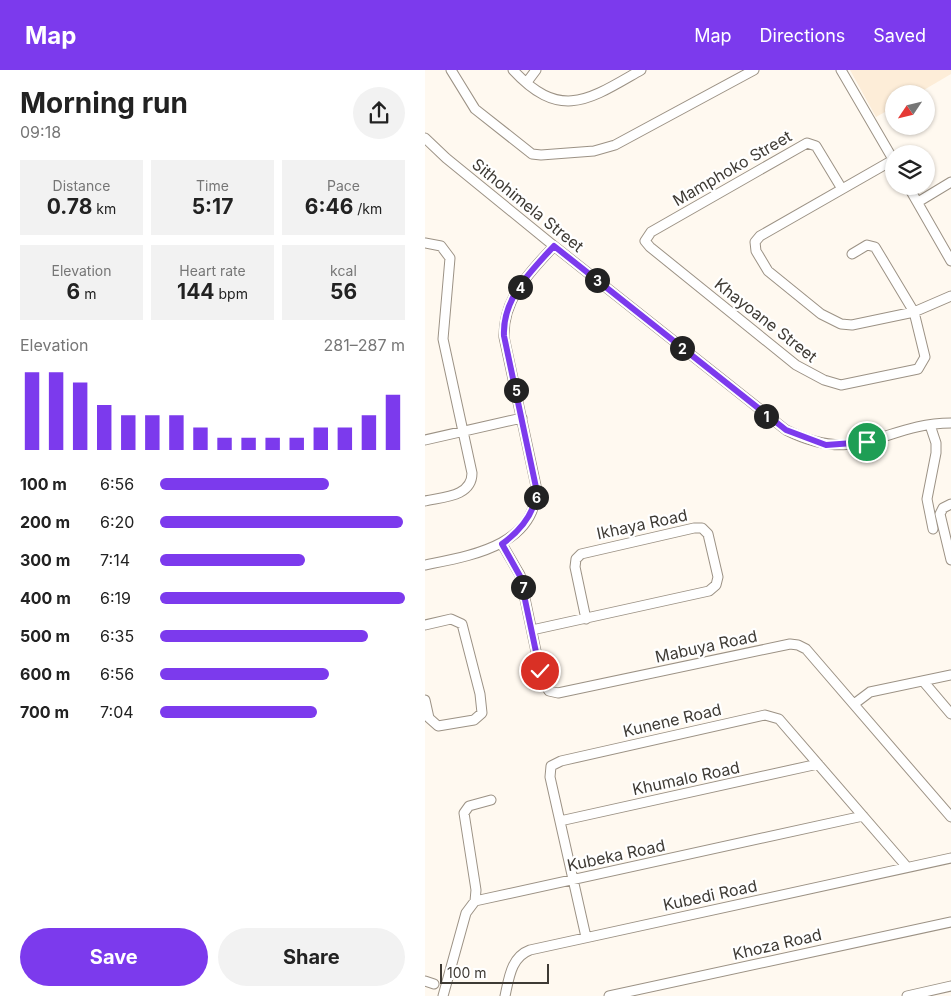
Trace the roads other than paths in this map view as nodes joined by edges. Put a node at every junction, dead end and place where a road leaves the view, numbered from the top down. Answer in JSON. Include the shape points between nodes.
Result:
{"nodes":[{"id":1,"x":451,"y":70,"type":"edge"},
{"id":2,"x":513,"y":70,"type":"edge"},
{"id":3,"x":536,"y":70,"type":"edge"},
{"id":4,"x":641,"y":70,"type":"edge"},
{"id":5,"x":754,"y":70,"type":"edge"},
{"id":6,"x":841,"y":70,"type":"edge"},
{"id":7,"x":527,"y":82,"type":"junction"},
{"id":8,"x":425,"y":138,"type":"edge"},
{"id":9,"x":885,"y":146,"type":"edge"},
{"id":10,"x":885,"y":165,"type":"edge"},
{"id":11,"x":951,"y":182,"type":"edge"},
{"id":12,"x":842,"y":189,"type":"junction"},
{"id":13,"x":913,"y":195,"type":"edge"},
{"id":14,"x":917,"y":202,"type":"junction"},
{"id":15,"x":646,"y":236,"type":"joint"},
{"id":16,"x":425,"y":243,"type":"edge"},
{"id":17,"x":554,"y":246,"type":"junction"},
{"id":18,"x":852,"y":254,"type":"dead end"},
{"id":19,"x":951,"y":261,"type":"edge"},
{"id":20,"x":951,"y":296,"type":"edge"},
{"id":21,"x":914,"y":312,"type":"junction"},
{"id":22,"x":522,"y":418,"type":"junction"},
{"id":23,"x":951,"y":423,"type":"edge"},
{"id":24,"x":930,"y":425,"type":"junction"},
{"id":25,"x":464,"y":432,"type":"junction"},
{"id":26,"x":425,"y":440,"type":"edge"},
{"id":27,"x":425,"y":501,"type":"edge"},
{"id":28,"x":951,"y":504,"type":"edge"},
{"id":29,"x":933,"y":529,"type":"dead end"},
{"id":30,"x":502,"y":544,"type":"junction"},
{"id":31,"x":951,"y":560,"type":"edge"},
{"id":32,"x":425,"y":565,"type":"edge"},
{"id":33,"x":586,"y":619,"type":"junction"},
{"id":34,"x":425,"y":625,"type":"edge"},
{"id":35,"x":532,"y":630,"type":"junction"},
{"id":36,"x":951,"y":675,"type":"edge"},
{"id":37,"x":923,"y":681,"type":"junction"},
{"id":38,"x":425,"y":700,"type":"edge"},
{"id":39,"x":854,"y":704,"type":"junction"},
{"id":40,"x":951,"y":714,"type":"edge"},
{"id":41,"x":818,"y":764,"type":"junction"},
{"id":42,"x":491,"y":800,"type":"dead end"},
{"id":43,"x":863,"y":816,"type":"junction"},
{"id":44,"x":951,"y":817,"type":"edge"},
{"id":45,"x":560,"y":821,"type":"junction"},
{"id":46,"x":951,"y":858,"type":"edge"},
{"id":47,"x":907,"y":867,"type":"junction"},
{"id":48,"x":573,"y":880,"type":"junction"},
{"id":49,"x":475,"y":901,"type":"junction"},
{"id":50,"x":951,"y":922,"type":"edge"},
{"id":51,"x":586,"y":937,"type":"junction"},
{"id":52,"x":951,"y":986,"type":"edge"},
{"id":53,"x":443,"y":996,"type":"edge"},
{"id":54,"x":505,"y":996,"type":"edge"},
{"id":55,"x":609,"y":996,"type":"edge"},
{"id":56,"x":907,"y":996,"type":"edge"}],
"edges":[{"from":1,"to":5,"type":"street","via":[[475,109],[526,150],[541,155],[615,146]]},
{"from":2,"to":7,"type":"street"},
{"from":3,"to":7,"type":"street"},
{"from":4,"to":7,"type":"street","via":[[593,97],[562,101],[543,95]]},
{"from":6,"to":9,"type":"street"},
{"from":8,"to":17,"type":"street","name":"Sithohimela Street"},
{"from":10,"to":12,"type":"street"},
{"from":11,"to":14,"type":"street"},
{"from":12,"to":15,"type":"street","name":"Mamphoko Street","via":[[816,146],[807,143]]},
{"from":12,"to":21,"type":"street","via":[[757,238],[754,245],[761,260],[768,271],[835,323],[853,325]]},
{"from":13,"to":14,"type":"street"},
{"from":14,"to":19,"type":"street"},
{"from":15,"to":21,"type":"street","name":"Khayoane Street","via":[[645,242],[649,247],[796,365],[832,384],[846,384],[921,367],[925,357]]},
{"from":16,"to":25,"type":"street","via":[[441,246],[450,258],[443,339]]},
{"from":17,"to":22,"type":"street","via":[[515,292],[504,319],[504,336]]},
{"from":17,"to":24,"type":"street","name":"Sithohimela Street","via":[[792,434],[826,445],[847,445]]},
{"from":18,"to":21,"type":"street","via":[[863,246],[873,245]]},
{"from":20,"to":21,"type":"street"},
{"from":22,"to":25,"type":"street"},
{"from":22,"to":30,"type":"street","via":[[536,500],[526,521]]},
{"from":23,"to":24,"type":"street","name":"Sithohimela Street"},
{"from":24,"to":29,"type":"street","via":[[936,443],[927,499]]},
{"from":25,"to":26,"type":"street"},
{"from":25,"to":27,"type":"street","via":[[472,473],[469,484],[459,493]]},
{"from":28,"to":31,"type":"street","via":[[940,514]]},
{"from":30,"to":32,"type":"street","via":[[485,552]]},
{"from":30,"to":35,"type":"street","name":"Mabuya Road","via":[[520,576]]},
{"from":33,"to":33,"type":"street","name":"Ikhaya Road","via":[[712,589],[718,577],[708,534],[702,528],[694,528],[579,555],[575,567]]},
{"from":33,"to":35,"type":"street","name":"Ikhaya Road"},
{"from":34,"to":38,"type":"street","via":[[451,619],[463,624],[482,713],[474,720],[438,726],[429,718]]},
{"from":35,"to":39,"type":"street","name":"Mabuya Road","via":[[543,684],[553,693],[795,644],[806,650]]},
{"from":36,"to":37,"type":"street"},
{"from":37,"to":39,"type":"street","via":[[870,692]]},
{"from":37,"to":40,"type":"street"},
{"from":39,"to":44,"type":"street","name":"Mabuya Road"},
{"from":41,"to":43,"type":"street","name":"Kunene Road"},
{"from":41,"to":45,"type":"street","name":"Khumalo Road"},
{"from":41,"to":45,"type":"street","name":"Kunene Road","via":[[779,719],[765,715],[554,764],[550,777]]},
{"from":42,"to":49,"type":"street","via":[[469,806],[464,814]]},
{"from":43,"to":47,"type":"street","name":"Kunene Road"},
{"from":43,"to":48,"type":"street","name":"Kubeka Road"},
{"from":45,"to":48,"type":"street","name":"Kunene Road"},
{"from":46,"to":47,"type":"street","name":"Kubedi Road"},
{"from":47,"to":51,"type":"street","name":"Kubedi Road"},
{"from":48,"to":49,"type":"street","name":"Kubeka Road"},
{"from":48,"to":51,"type":"street","name":"Kunene Road"},
{"from":49,"to":53,"type":"street","via":[[466,913]]},
{"from":50,"to":55,"type":"street","name":"Khoza Road"},
{"from":51,"to":54,"type":"street","name":"Kubedi Road","via":[[522,953],[514,964]]},
{"from":52,"to":56,"type":"street"}]}
